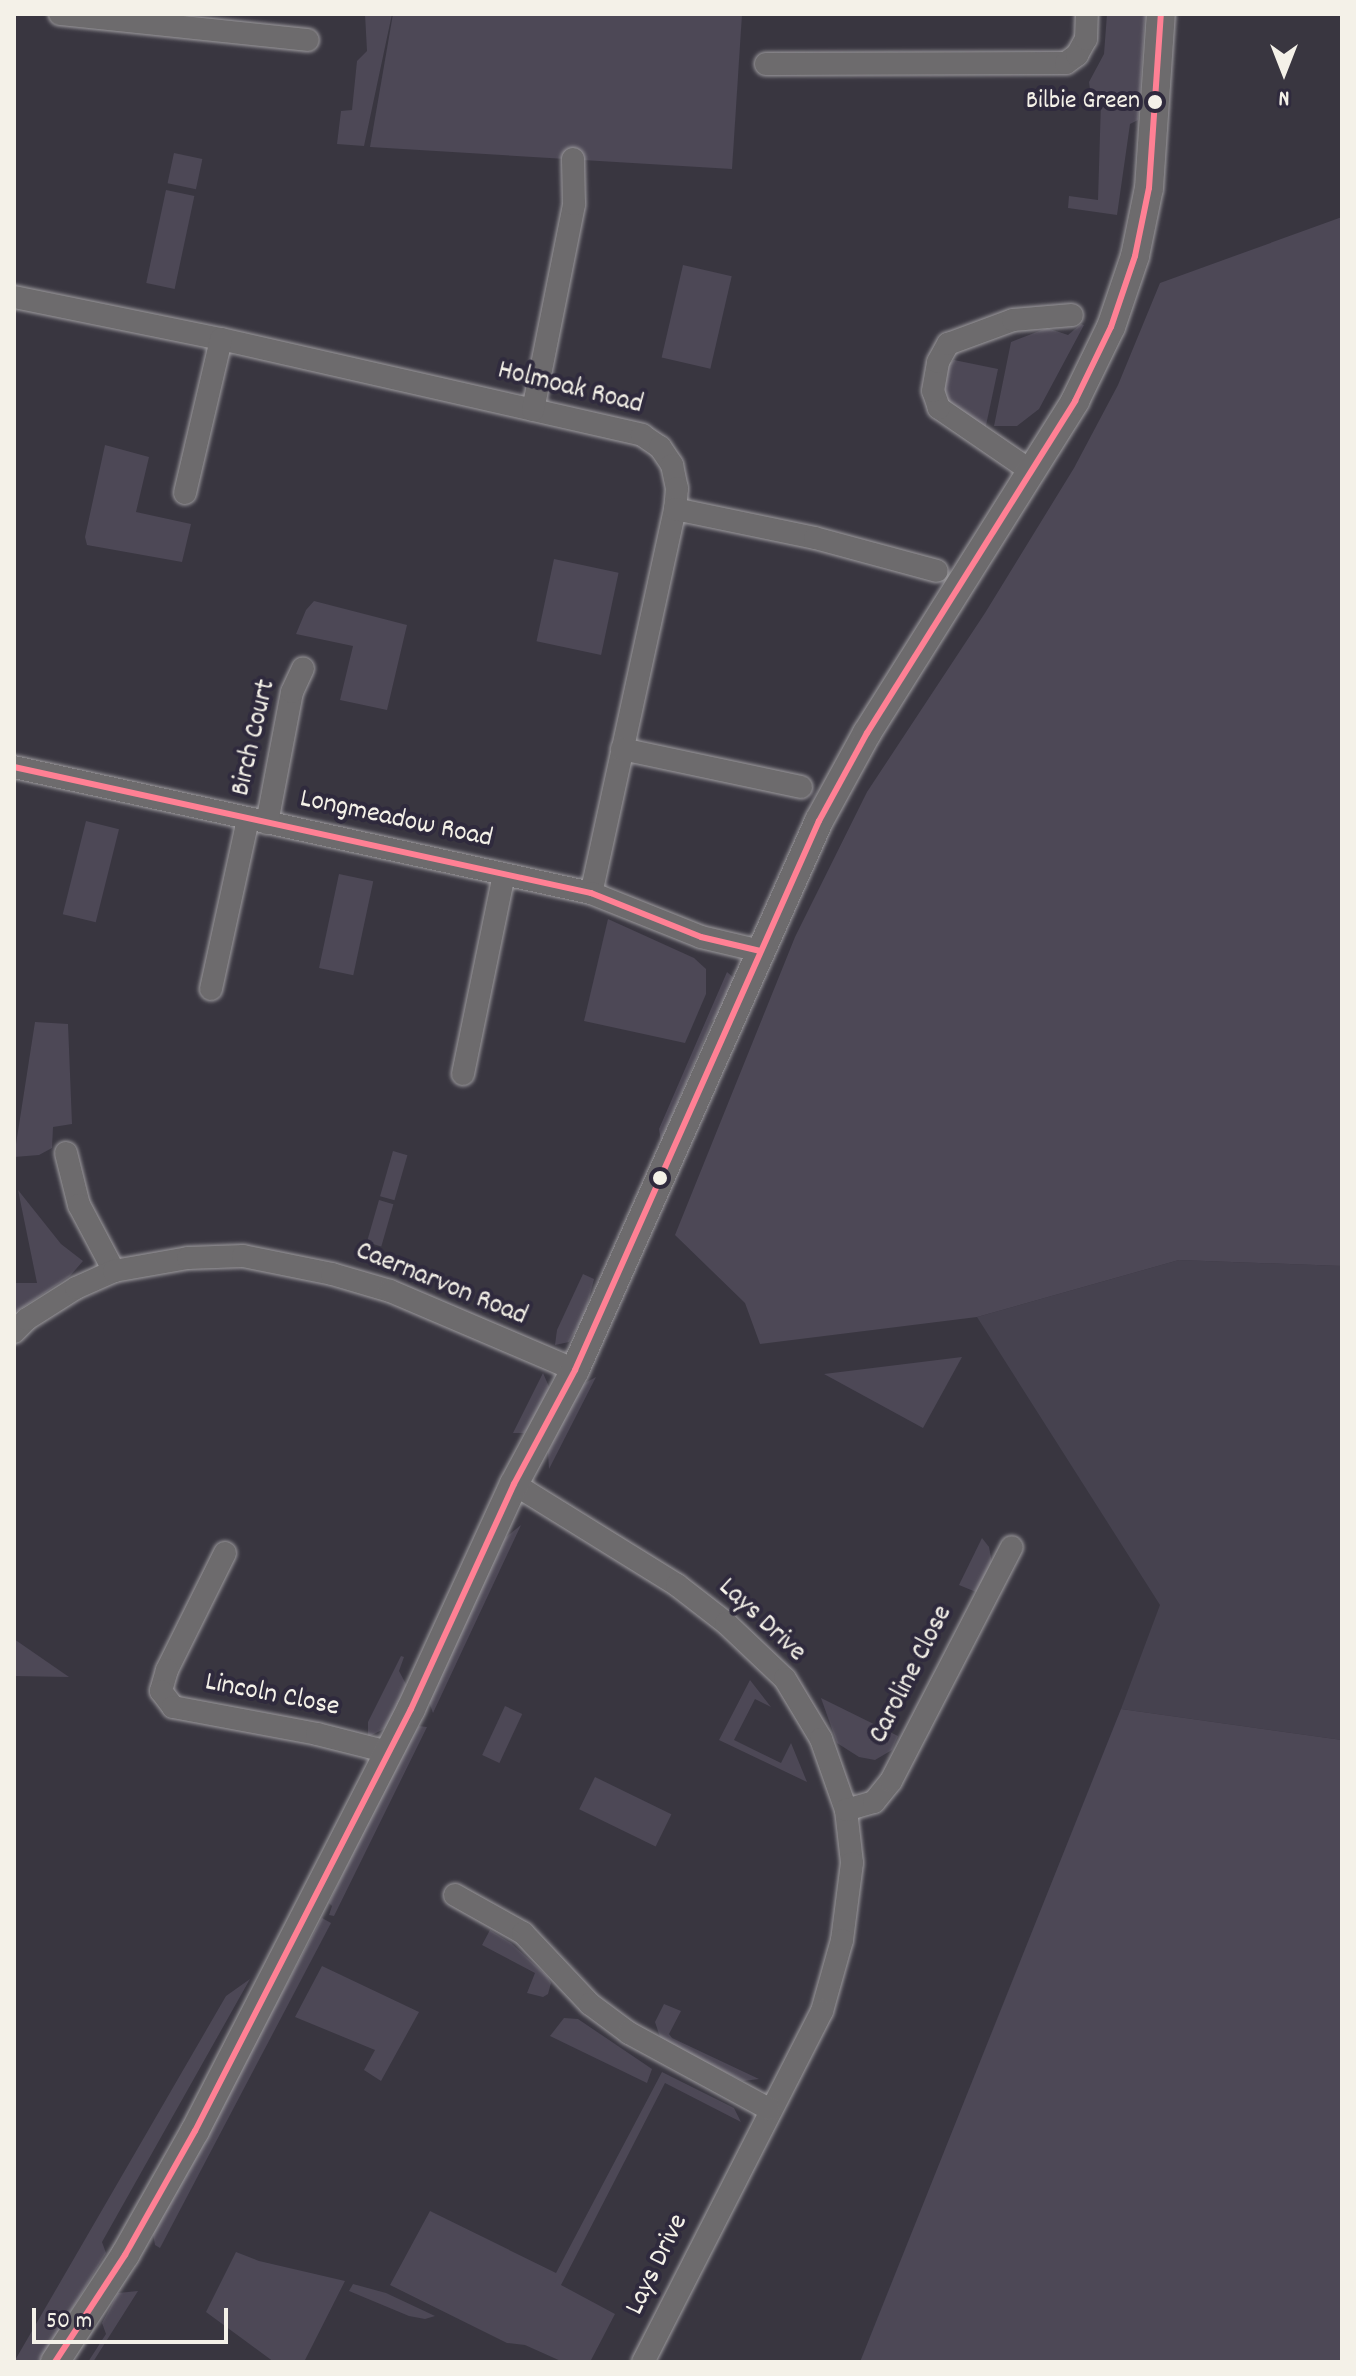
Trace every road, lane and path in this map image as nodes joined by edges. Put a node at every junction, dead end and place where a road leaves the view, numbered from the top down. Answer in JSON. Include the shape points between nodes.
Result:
{"nodes":[{"id":1,"x":60,"y":14,"type":"edge"},
{"id":2,"x":1087,"y":14,"type":"edge"},
{"id":3,"x":1161,"y":14,"type":"edge"},
{"id":4,"x":95,"y":16,"type":"edge"},
{"id":5,"x":308,"y":40,"type":"dead end"},
{"id":6,"x":766,"y":64,"type":"dead end"},
{"id":7,"x":573,"y":159,"type":"dead end"},
{"id":8,"x":14,"y":297,"type":"edge"},
{"id":9,"x":1072,"y":315,"type":"dead end"},
{"id":10,"x":221,"y":339,"type":"junction"},
{"id":11,"x":533,"y":410,"type":"junction"},
{"id":12,"x":1031,"y":471,"type":"junction"},
{"id":13,"x":185,"y":493,"type":"dead end"},
{"id":14,"x":675,"y":509,"type":"junction"},
{"id":15,"x":937,"y":571,"type":"dead end"},
{"id":16,"x":303,"y":668,"type":"dead end"},
{"id":17,"x":622,"y":749,"type":"junction"},
{"id":18,"x":14,"y":767,"type":"edge"},
{"id":19,"x":801,"y":787,"type":"dead end"},
{"id":20,"x":257,"y":821,"type":"junction"},
{"id":21,"x":504,"y":874,"type":"junction"},
{"id":22,"x":591,"y":893,"type":"junction"},
{"id":23,"x":760,"y":951,"type":"junction"},
{"id":24,"x":211,"y":989,"type":"dead end"},
{"id":25,"x":463,"y":1074,"type":"dead end"},
{"id":26,"x":66,"y":1153,"type":"dead end"},
{"id":27,"x":114,"y":1271,"type":"junction"},
{"id":28,"x":14,"y":1332,"type":"edge"},
{"id":29,"x":575,"y":1370,"type":"junction"},
{"id":30,"x":514,"y":1484,"type":"junction"},
{"id":31,"x":1012,"y":1547,"type":"dead end"},
{"id":32,"x":225,"y":1553,"type":"dead end"},
{"id":33,"x":388,"y":1752,"type":"junction"},
{"id":34,"x":846,"y":1810,"type":"junction"},
{"id":35,"x":455,"y":1895,"type":"dead end"},
{"id":36,"x":769,"y":2109,"type":"junction"},
{"id":37,"x":55,"y":2362,"type":"edge"},
{"id":38,"x":643,"y":2362,"type":"edge"}],
"edges":[{"from":1,"to":4,"type":"street"},
{"from":2,"to":6,"type":"street","via":[[1086,39],[1066,63]]},
{"from":3,"to":12,"type":"street","via":[[1149,188],[1135,256],[1105,340]]},
{"from":4,"to":5,"type":"street"},
{"from":7,"to":11,"type":"street","via":[[574,204]]},
{"from":8,"to":10,"type":"street","name":"Holmoak Road"},
{"from":9,"to":12,"type":"street","via":[[1000,325],[948,344],[938,362],[933,391],[939,408]]},
{"from":10,"to":11,"type":"street","name":"Holmoak Road"},
{"from":10,"to":13,"type":"street"},
{"from":11,"to":14,"type":"street","name":"Holmoak Road","via":[[651,441],[672,465]]},
{"from":12,"to":23,"type":"street","via":[[867,733],[819,821]]},
{"from":14,"to":15,"type":"street","via":[[815,538]]},
{"from":14,"to":17,"type":"street","name":"Holmoak Road"},
{"from":16,"to":20,"type":"street","name":"Birch Court"},
{"from":17,"to":19,"type":"street"},
{"from":17,"to":22,"type":"street","name":"Holmoak Road"},
{"from":18,"to":20,"type":"street","name":"Longmeadow Road"},
{"from":20,"to":21,"type":"street","name":"Longmeadow Road"},
{"from":20,"to":24,"type":"street","name":"Birch Court"},
{"from":21,"to":22,"type":"street","name":"Longmeadow Road"},
{"from":21,"to":25,"type":"street"},
{"from":22,"to":23,"type":"street","name":"Longmeadow Road","via":[[701,937]]},
{"from":23,"to":29,"type":"street"},
{"from":26,"to":27,"type":"street","via":[[79,1205]]},
{"from":27,"to":28,"type":"street","name":"Caernarvon Road","via":[[76,1288]]},
{"from":27,"to":29,"type":"street","name":"Caernarvon Road","via":[[188,1258],[243,1256],[332,1274],[390,1291]]},
{"from":29,"to":30,"type":"street"},
{"from":30,"to":33,"type":"street"},
{"from":30,"to":34,"type":"street","name":"Lays Drive","via":[[677,1585],[785,1679],[821,1739]]},
{"from":31,"to":34,"type":"street","name":"Caroline Close","via":[[891,1781],[874,1802]]},
{"from":32,"to":33,"type":"street","name":"Lincoln Close","via":[[167,1670],[161,1691],[173,1707]]},
{"from":33,"to":37,"type":"street","via":[[195,2131],[125,2255]]},
{"from":34,"to":36,"type":"street","name":"Lays Drive","via":[[852,1863],[842,1940],[822,2011]]},
{"from":35,"to":36,"type":"street","via":[[523,1933],[590,2004],[629,2033]]},
{"from":36,"to":38,"type":"street","name":"Lays Drive"}]}
